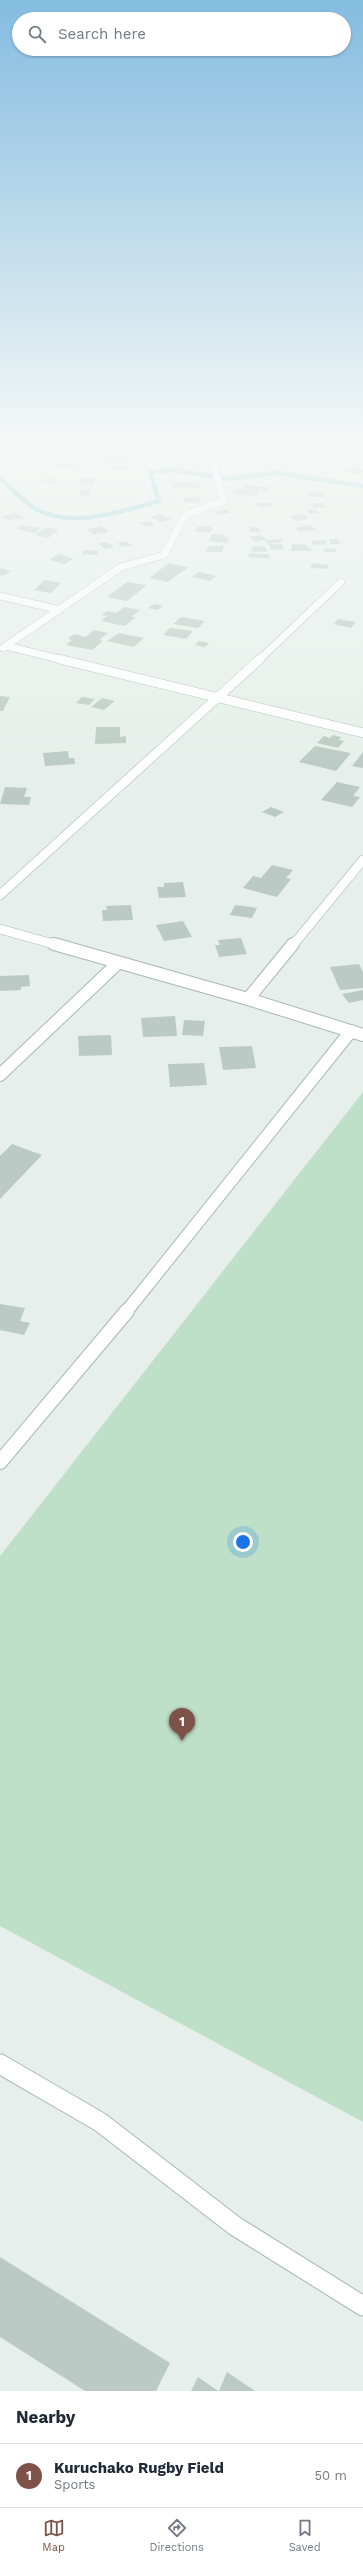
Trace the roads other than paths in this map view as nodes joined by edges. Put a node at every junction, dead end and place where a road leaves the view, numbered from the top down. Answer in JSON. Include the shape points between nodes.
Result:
{"nodes":[{"id":1,"x":166,"y":550,"type":"edge"},
{"id":2,"x":341,"y":582,"type":"dead end"},
{"id":3,"x":0,"y":596,"type":"edge"},
{"id":4,"x":60,"y":610,"type":"junction"},
{"id":5,"x":3,"y":648,"type":"edge"},
{"id":6,"x":219,"y":698,"type":"junction"},
{"id":7,"x":363,"y":733,"type":"edge"},
{"id":8,"x":363,"y":860,"type":"edge"},
{"id":9,"x":0,"y":895,"type":"edge"},
{"id":10,"x":0,"y":929,"type":"edge"},
{"id":11,"x":118,"y":963,"type":"junction"},
{"id":12,"x":248,"y":999,"type":"junction"},
{"id":13,"x":357,"y":1033,"type":"edge"},
{"id":14,"x":0,"y":1075,"type":"edge"},
{"id":15,"x":0,"y":1462,"type":"edge"},
{"id":16,"x":0,"y":2064,"type":"edge"},
{"id":17,"x":363,"y":2306,"type":"edge"}],
"edges":[{"from":1,"to":4,"type":"street","via":[[164,554],[121,567]]},
{"from":2,"to":6,"type":"street"},
{"from":3,"to":4,"type":"street"},
{"from":4,"to":5,"type":"street"},
{"from":5,"to":6,"type":"street"},
{"from":6,"to":7,"type":"street"},
{"from":6,"to":9,"type":"street"},
{"from":8,"to":12,"type":"street"},
{"from":10,"to":11,"type":"street"},
{"from":11,"to":12,"type":"street"},
{"from":11,"to":14,"type":"street"},
{"from":12,"to":13,"type":"street"},
{"from":13,"to":15,"type":"street"},
{"from":16,"to":17,"type":"street","via":[[100,2122],[235,2226]]}]}
